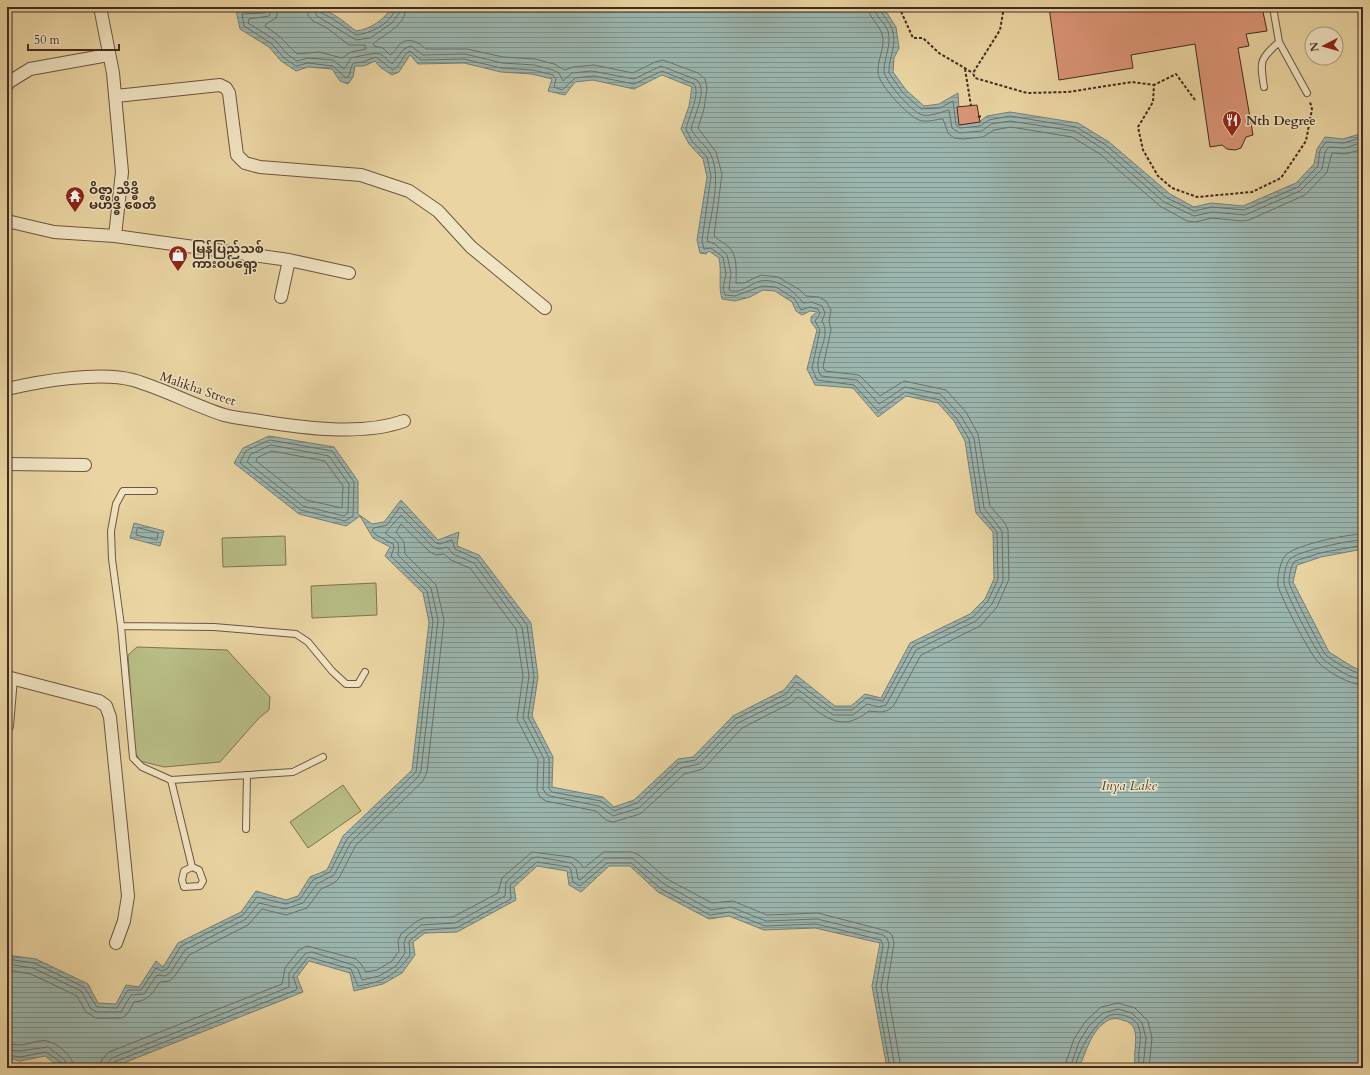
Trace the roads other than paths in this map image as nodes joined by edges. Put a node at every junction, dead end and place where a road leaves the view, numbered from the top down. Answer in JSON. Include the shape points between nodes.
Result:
{"nodes":[{"id":1,"x":100,"y":7,"type":"edge"},
{"id":2,"x":1273,"y":7,"type":"edge"},
{"id":3,"x":1279,"y":42,"type":"junction"},
{"id":4,"x":108,"y":55,"type":"junction"},
{"id":5,"x":7,"y":85,"type":"edge"},
{"id":6,"x":1264,"y":87,"type":"dead end"},
{"id":7,"x":1307,"y":93,"type":"road end"},
{"id":8,"x":116,"y":96,"type":"junction"},
{"id":9,"x":7,"y":221,"type":"edge"},
{"id":10,"x":115,"y":236,"type":"junction"},
{"id":11,"x":289,"y":260,"type":"junction"},
{"id":12,"x":348,"y":273,"type":"dead end"},
{"id":13,"x":280,"y":297,"type":"dead end"},
{"id":14,"x":545,"y":308,"type":"dead end"},
{"id":15,"x":7,"y":389,"type":"edge"},
{"id":16,"x":404,"y":421,"type":"dead end"},
{"id":17,"x":7,"y":464,"type":"edge"},
{"id":18,"x":85,"y":465,"type":"dead end"},
{"id":19,"x":154,"y":491,"type":"dead end"},
{"id":20,"x":121,"y":626,"type":"junction"},
{"id":21,"x":365,"y":672,"type":"dead end"},
{"id":22,"x":9,"y":677,"type":"edge"},
{"id":23,"x":7,"y":726,"type":"edge"},
{"id":24,"x":323,"y":757,"type":"dead end"},
{"id":25,"x":247,"y":775,"type":"junction"},
{"id":26,"x":171,"y":780,"type":"junction"},
{"id":27,"x":246,"y":829,"type":"dead end"},
{"id":28,"x":192,"y":867,"type":"dead end"},
{"id":29,"x":116,"y":942,"type":"dead end"}],
"edges":[{"from":1,"to":4,"type":"street"},
{"from":2,"to":3,"type":"lane"},
{"from":3,"to":6,"type":"lane","via":[[1264,56],[1261,68]]},
{"from":3,"to":7,"type":"lane"},
{"from":4,"to":5,"type":"street","via":[[30,69]]},
{"from":4,"to":8,"type":"street"},
{"from":8,"to":10,"type":"street","via":[[122,172]]},
{"from":8,"to":14,"type":"street","via":[[220,85],[229,93],[237,155],[244,163],[260,167],[362,175],[409,191],[438,211],[471,247]]},
{"from":9,"to":10,"type":"street","via":[[54,232]]},
{"from":10,"to":11,"type":"street"},
{"from":11,"to":12,"type":"street"},
{"from":11,"to":13,"type":"street"},
{"from":15,"to":16,"type":"street","name":"Malikha Street","via":[[31,383],[92,376],[132,380],[224,415],[305,428],[369,428],[390,426]]},
{"from":17,"to":18,"type":"street"},
{"from":19,"to":20,"type":"lane","via":[[123,490],[116,504],[111,531],[112,559]]},
{"from":20,"to":21,"type":"lane","via":[[214,626],[296,634],[308,642],[346,684],[358,684]]},
{"from":20,"to":26,"type":"lane","via":[[133,758],[142,767]]},
{"from":22,"to":23,"type":"street"},
{"from":22,"to":29,"type":"street","via":[[99,701],[106,706],[110,717],[128,896],[124,921]]},
{"from":24,"to":25,"type":"lane","via":[[293,772]]},
{"from":25,"to":26,"type":"lane"},
{"from":25,"to":27,"type":"lane"},
{"from":26,"to":28,"type":"lane"}]}
